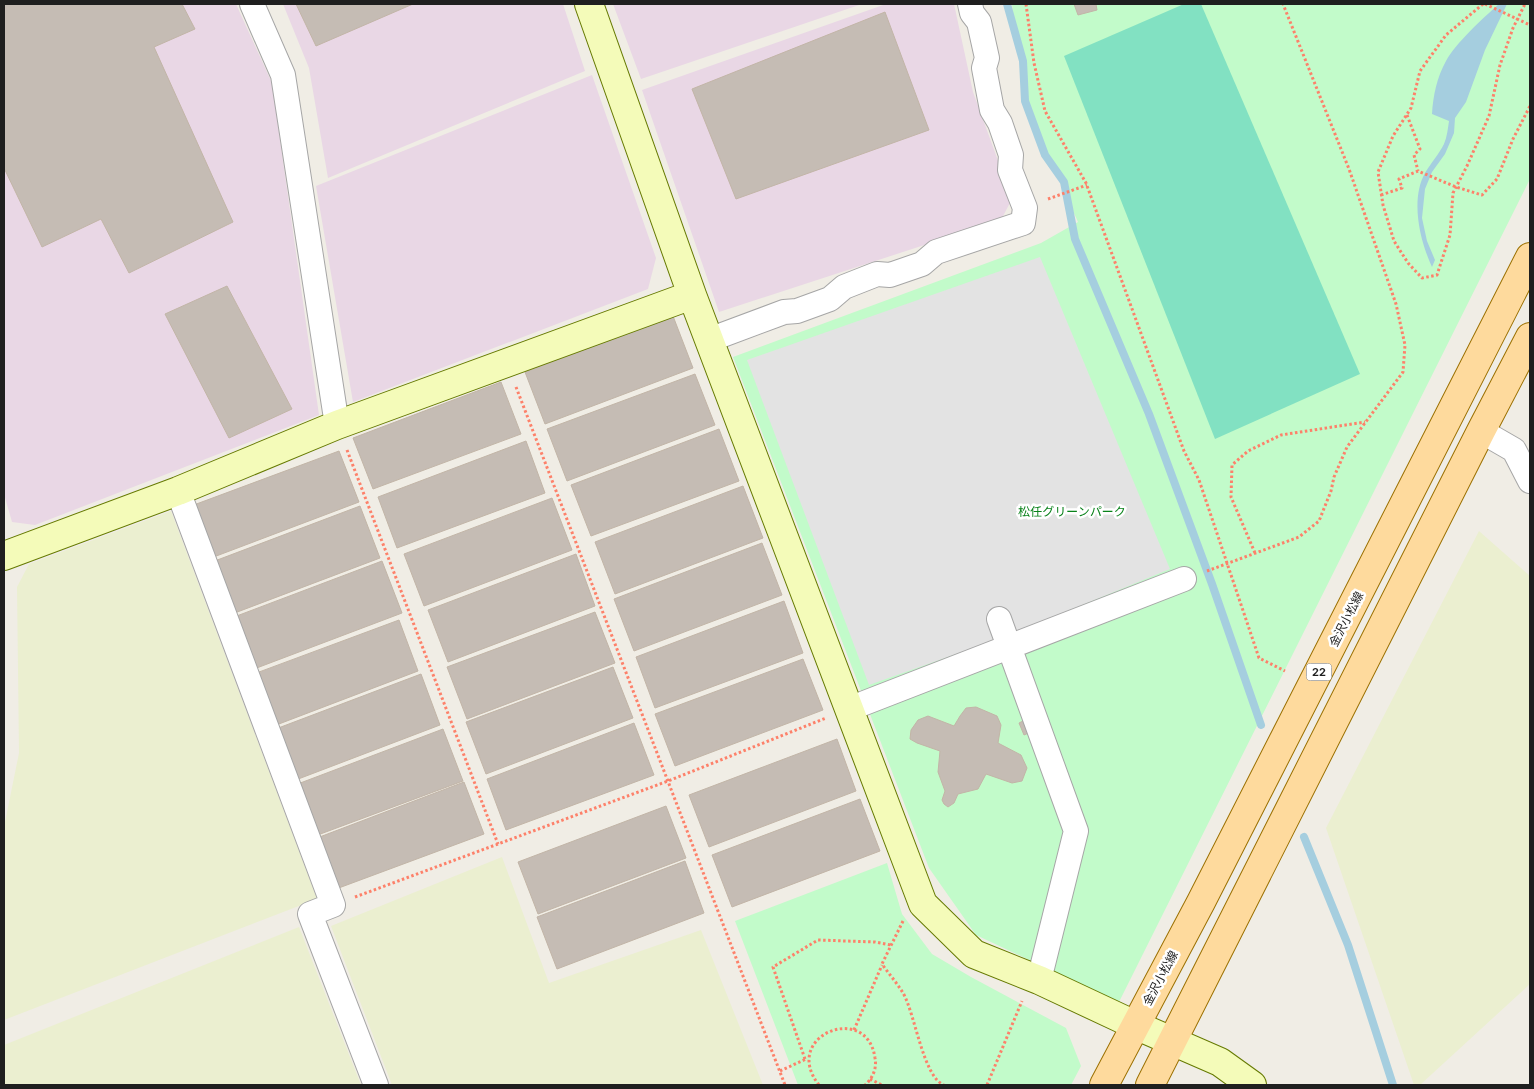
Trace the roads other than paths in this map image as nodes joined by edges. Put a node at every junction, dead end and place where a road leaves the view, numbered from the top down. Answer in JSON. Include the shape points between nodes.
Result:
{"nodes":[{"id":1,"x":252,"y":4,"type":"edge"},
{"id":2,"x":589,"y":4,"type":"edge"},
{"id":3,"x":970,"y":4,"type":"edge"},
{"id":4,"x":1530,"y":257,"type":"edge"},
{"id":5,"x":692,"y":295,"type":"junction"},
{"id":6,"x":1530,"y":337,"type":"edge"},
{"id":7,"x":709,"y":340,"type":"junction"},
{"id":8,"x":338,"y":425,"type":"junction"},
{"id":9,"x":1481,"y":431,"type":"junction"},
{"id":10,"x":1530,"y":481,"type":"edge"},
{"id":11,"x":178,"y":492,"type":"junction"},
{"id":12,"x":4,"y":556,"type":"edge"},
{"id":13,"x":1184,"y":579,"type":"dead end"},
{"id":14,"x":999,"y":618,"type":"dead end"},
{"id":15,"x":1010,"y":646,"type":"junction"},
{"id":16,"x":849,"y":709,"type":"junction"},
{"id":17,"x":1035,"y":979,"type":"junction"},
{"id":18,"x":1135,"y":1025,"type":"junction"},
{"id":19,"x":1172,"y":1041,"type":"junction"},
{"id":20,"x":376,"y":1085,"type":"edge"},
{"id":21,"x":1104,"y":1085,"type":"edge"},
{"id":22,"x":1150,"y":1085,"type":"edge"},
{"id":23,"x":1252,"y":1085,"type":"edge"}],
"edges":[{"from":1,"to":8,"type":"street","via":[[283,75]]},
{"from":2,"to":5,"type":"street"},
{"from":3,"to":7,"type":"street","via":[[979,22],[987,58],[984,68],[992,110],[1000,122],[1011,155],[1010,170],[1025,208],[1023,222],[936,252],[922,264],[890,275],[877,274],[844,287],[830,299]]},
{"from":4,"to":18,"type":"main road","name":"金沢小松線","number":"22"},
{"from":5,"to":7,"type":"street"},
{"from":5,"to":8,"type":"street"},
{"from":6,"to":9,"type":"main road"},
{"from":7,"to":16,"type":"street"},
{"from":8,"to":11,"type":"street"},
{"from":9,"to":10,"type":"street","via":[[1514,450]]},
{"from":9,"to":19,"type":"main road"},
{"from":11,"to":12,"type":"street"},
{"from":11,"to":20,"type":"street","via":[[333,905],[310,914]]},
{"from":13,"to":15,"type":"street"},
{"from":14,"to":15,"type":"street"},
{"from":15,"to":16,"type":"street"},
{"from":15,"to":17,"type":"street","via":[[1076,830]]},
{"from":16,"to":17,"type":"street","via":[[923,904],[974,954]]},
{"from":17,"to":18,"type":"street"},
{"from":18,"to":19,"type":"street"},
{"from":18,"to":21,"type":"main road","name":"金沢小松線","number":"22"},
{"from":19,"to":22,"type":"main road"},
{"from":19,"to":23,"type":"street","via":[[1220,1062]]}]}
